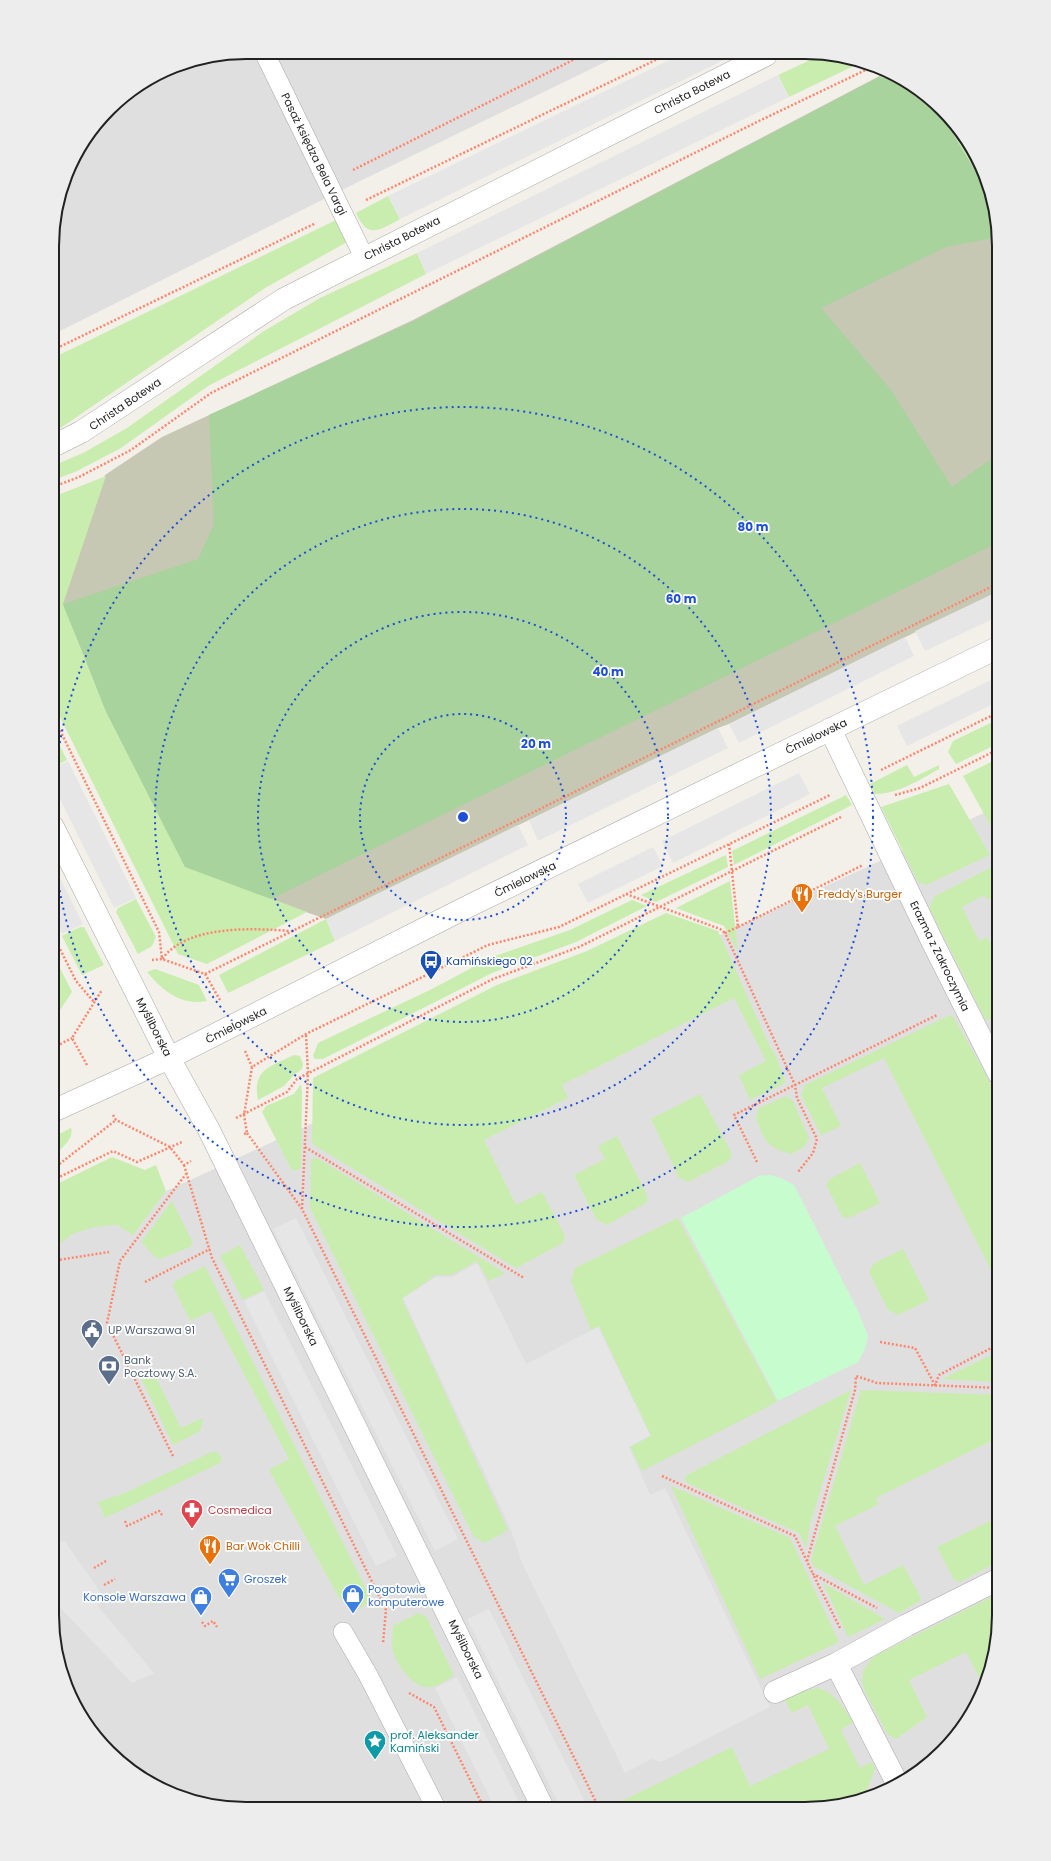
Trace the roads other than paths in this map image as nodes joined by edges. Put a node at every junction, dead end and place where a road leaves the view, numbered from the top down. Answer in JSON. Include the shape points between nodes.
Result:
{"nodes":[{"id":1,"x":267,"y":59,"type":"edge"},
{"id":2,"x":758,"y":59,"type":"edge"},
{"id":3,"x":364,"y":257,"type":"junction"},
{"id":4,"x":59,"y":443,"type":"edge"},
{"id":5,"x":992,"y":650,"type":"edge"},
{"id":6,"x":830,"y":729,"type":"junction"},
{"id":7,"x":59,"y":838,"type":"edge"},
{"id":8,"x":169,"y":1058,"type":"junction"},
{"id":9,"x":992,"y":1061,"type":"edge"},
{"id":10,"x":59,"y":1108,"type":"edge"},
{"id":11,"x":992,"y":1582,"type":"edge"},
{"id":12,"x":343,"y":1632,"type":"dead end"},
{"id":13,"x":844,"y":1660,"type":"junction"},
{"id":14,"x":775,"y":1692,"type":"dead end"},
{"id":15,"x":895,"y":1779,"type":"edge"},
{"id":16,"x":429,"y":1802,"type":"edge"},
{"id":17,"x":540,"y":1802,"type":"edge"}],
"edges":[{"from":1,"to":3,"type":"lane","name":"Pasaż księdza Bela Vargi"},
{"from":2,"to":3,"type":"street","name":"Christa Botewa"},
{"from":3,"to":4,"type":"street","name":"Christa Botewa","via":[[284,299],[81,432]]},
{"from":5,"to":6,"type":"street","name":"Ćmielowska"},
{"from":6,"to":8,"type":"street","name":"Ćmielowska"},
{"from":6,"to":9,"type":"street","name":"Erazma z Zakroczymia"},
{"from":7,"to":8,"type":"street","name":"Myśliborska"},
{"from":8,"to":10,"type":"street","name":"Ćmielowska"},
{"from":8,"to":17,"type":"street","name":"Myśliborska","via":[[209,1130]]},
{"from":11,"to":13,"type":"street"},
{"from":12,"to":16,"type":"lane","via":[[368,1674]]},
{"from":13,"to":14,"type":"street"},
{"from":13,"to":15,"type":"street"}]}
